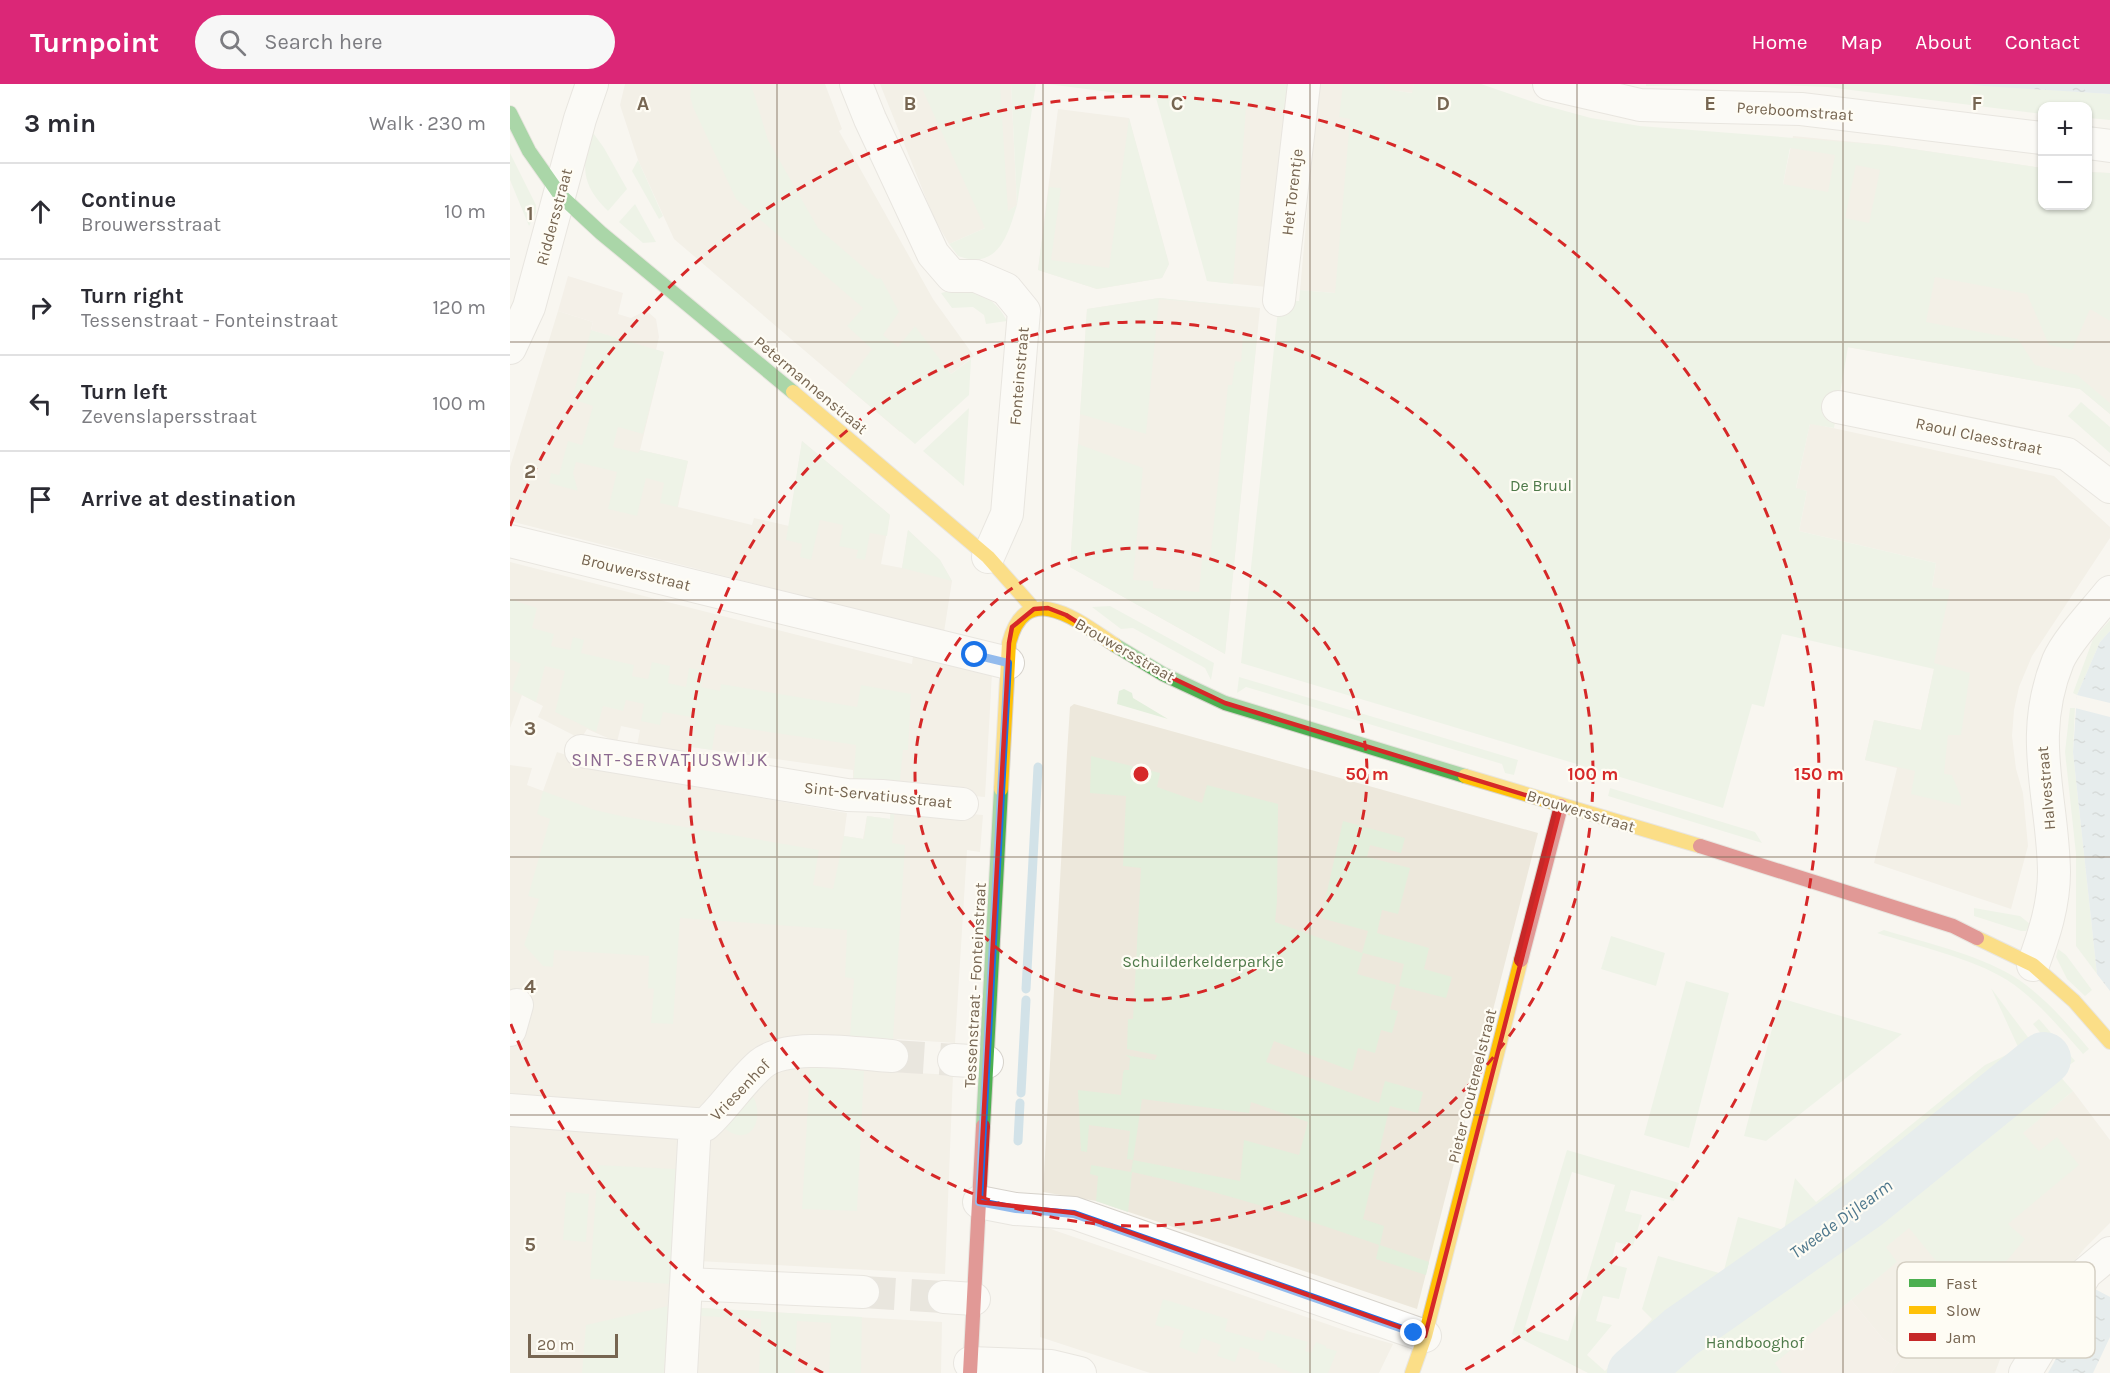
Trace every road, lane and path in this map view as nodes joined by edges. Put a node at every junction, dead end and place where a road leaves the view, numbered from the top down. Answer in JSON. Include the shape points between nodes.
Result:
{"nodes":[{"id":1,"x":592,"y":84,"type":"edge"},
{"id":2,"x":856,"y":84,"type":"edge"},
{"id":3,"x":1304,"y":84,"type":"edge"},
{"id":4,"x":1549,"y":84,"type":"edge"},
{"id":5,"x":510,"y":113,"type":"edge"},
{"id":6,"x":2038,"y":137,"type":"edge"},
{"id":7,"x":2092,"y":144,"type":"edge"},
{"id":8,"x":2110,"y":146,"type":"edge"},
{"id":9,"x":560,"y":195,"type":"junction"},
{"id":10,"x":1279,"y":300,"type":"dead end"},
{"id":11,"x":510,"y":348,"type":"edge"},
{"id":12,"x":1838,"y":407,"type":"dead end"},
{"id":13,"x":2110,"y":487,"type":"edge"},
{"id":14,"x":510,"y":541,"type":"edge"},
{"id":15,"x":988,"y":557,"type":"junction"},
{"id":16,"x":2110,"y":592,"type":"edge"},
{"id":17,"x":1034,"y":609,"type":"junction"},
{"id":18,"x":1008,"y":663,"type":"junction"},
{"id":19,"x":581,"y":751,"type":"dead end"},
{"id":20,"x":982,"y":806,"type":"junction"},
{"id":21,"x":1561,"y":806,"type":"junction"},
{"id":22,"x":2033,"y":965,"type":"junction"},
{"id":23,"x":2110,"y":1042,"type":"edge"},
{"id":24,"x":892,"y":1056,"type":"tunnel mouth"},
{"id":25,"x":954,"y":1060,"type":"tunnel mouth"},
{"id":26,"x":987,"y":1062,"type":"junction"},
{"id":27,"x":510,"y":1110,"type":"edge"},
{"id":28,"x":695,"y":1125,"type":"junction"},
{"id":29,"x":979,"y":1202,"type":"junction"},
{"id":30,"x":2110,"y":1253,"type":"edge"},
{"id":31,"x":2095,"y":1266,"type":"edge"},
{"id":32,"x":687,"y":1284,"type":"junction"},
{"id":33,"x":863,"y":1292,"type":"tunnel mouth"},
{"id":34,"x":1425,"y":1336,"type":"junction"},
{"id":35,"x":2034,"y":1358,"type":"edge"},
{"id":36,"x":970,"y":1368,"type":"edge"},
{"id":37,"x":681,"y":1373,"type":"edge"},
{"id":38,"x":1080,"y":1373,"type":"edge"},
{"id":39,"x":1412,"y":1373,"type":"edge"},
{"id":40,"x":2025,"y":1373,"type":"edge"}],
"edges":[{"from":1,"to":9,"type":"street","name":"Riddersstraat"},
{"from":2,"to":15,"type":"street","name":"Fonteinstraat","via":[[933,254],[952,276],[976,276],[1006,289],[1024,311],[1006,514]]},
{"from":3,"to":10,"type":"street","name":"Het Torentje"},
{"from":4,"to":6,"type":"street","name":"Pereboomstraat","via":[[1640,105],[1802,109]]},
{"from":5,"to":9,"type":"street","name":"Petermannenstraat","via":[[529,151]]},
{"from":7,"to":8,"type":"street"},
{"from":9,"to":11,"type":"street","name":"Riddersstraat","via":[[529,307]]},
{"from":9,"to":15,"type":"street","name":"Petermannenstraat"},
{"from":12,"to":13,"type":"street","name":"Raoul Claesstraat","via":[[2067,454]]},
{"from":14,"to":18,"type":"street","name":"Brouwersstraat"},
{"from":15,"to":17,"type":"street","name":"Petermannenstraat"},
{"from":16,"to":22,"type":"street","name":"Halvestraat","via":[[2059,658],[2046,695],[2042,747],[2054,873],[2047,929]]},
{"from":17,"to":18,"type":"street","name":"Tessenstraat - Fonteinstraat","via":[[1012,627]]},
{"from":17,"to":21,"type":"street","name":"Brouwersstraat","via":[[1048,608],[1066,615],[1144,665],[1225,703]]},
{"from":18,"to":20,"type":"street","name":"Tessenstraat - Fonteinstraat"},
{"from":19,"to":20,"type":"street","name":"Sint-Servatiusstraat","via":[[847,795]]},
{"from":20,"to":26,"type":"street","name":"Tessenstraat - Fonteinstraat"},
{"from":21,"to":22,"type":"street","name":"Brouwersstraat","via":[[1953,926]]},
{"from":21,"to":34,"type":"street","name":"Pieter Coutereelstraat"},
{"from":22,"to":23,"type":"street","name":"Brouwersstraat","via":[[2074,1001]]},
{"from":24,"to":28,"type":"street","name":"Vriesenhof","via":[[795,1051],[771,1057],[705,1125]]},
{"from":25,"to":26,"type":"street"},
{"from":26,"to":29,"type":"street","name":"Tessenstraat - Fonteinstraat"},
{"from":27,"to":28,"type":"street","name":"Vriesenhof"},
{"from":28,"to":32,"type":"street","name":"Vriesenhof"},
{"from":29,"to":34,"type":"street","via":[[1074,1214]]},
{"from":29,"to":36,"type":"street","name":"Tessenstraat - Fonteinstraat","via":[[959,1298]]},
{"from":30,"to":31,"type":"street"},
{"from":32,"to":33,"type":"street"},
{"from":32,"to":37,"type":"street","name":"Vriesenhof"},
{"from":34,"to":39,"type":"street","name":"Pieter Coutereelstraat"},
{"from":35,"to":40,"type":"street"},
{"from":36,"to":38,"type":"street","via":[[1051,1366]]}]}
